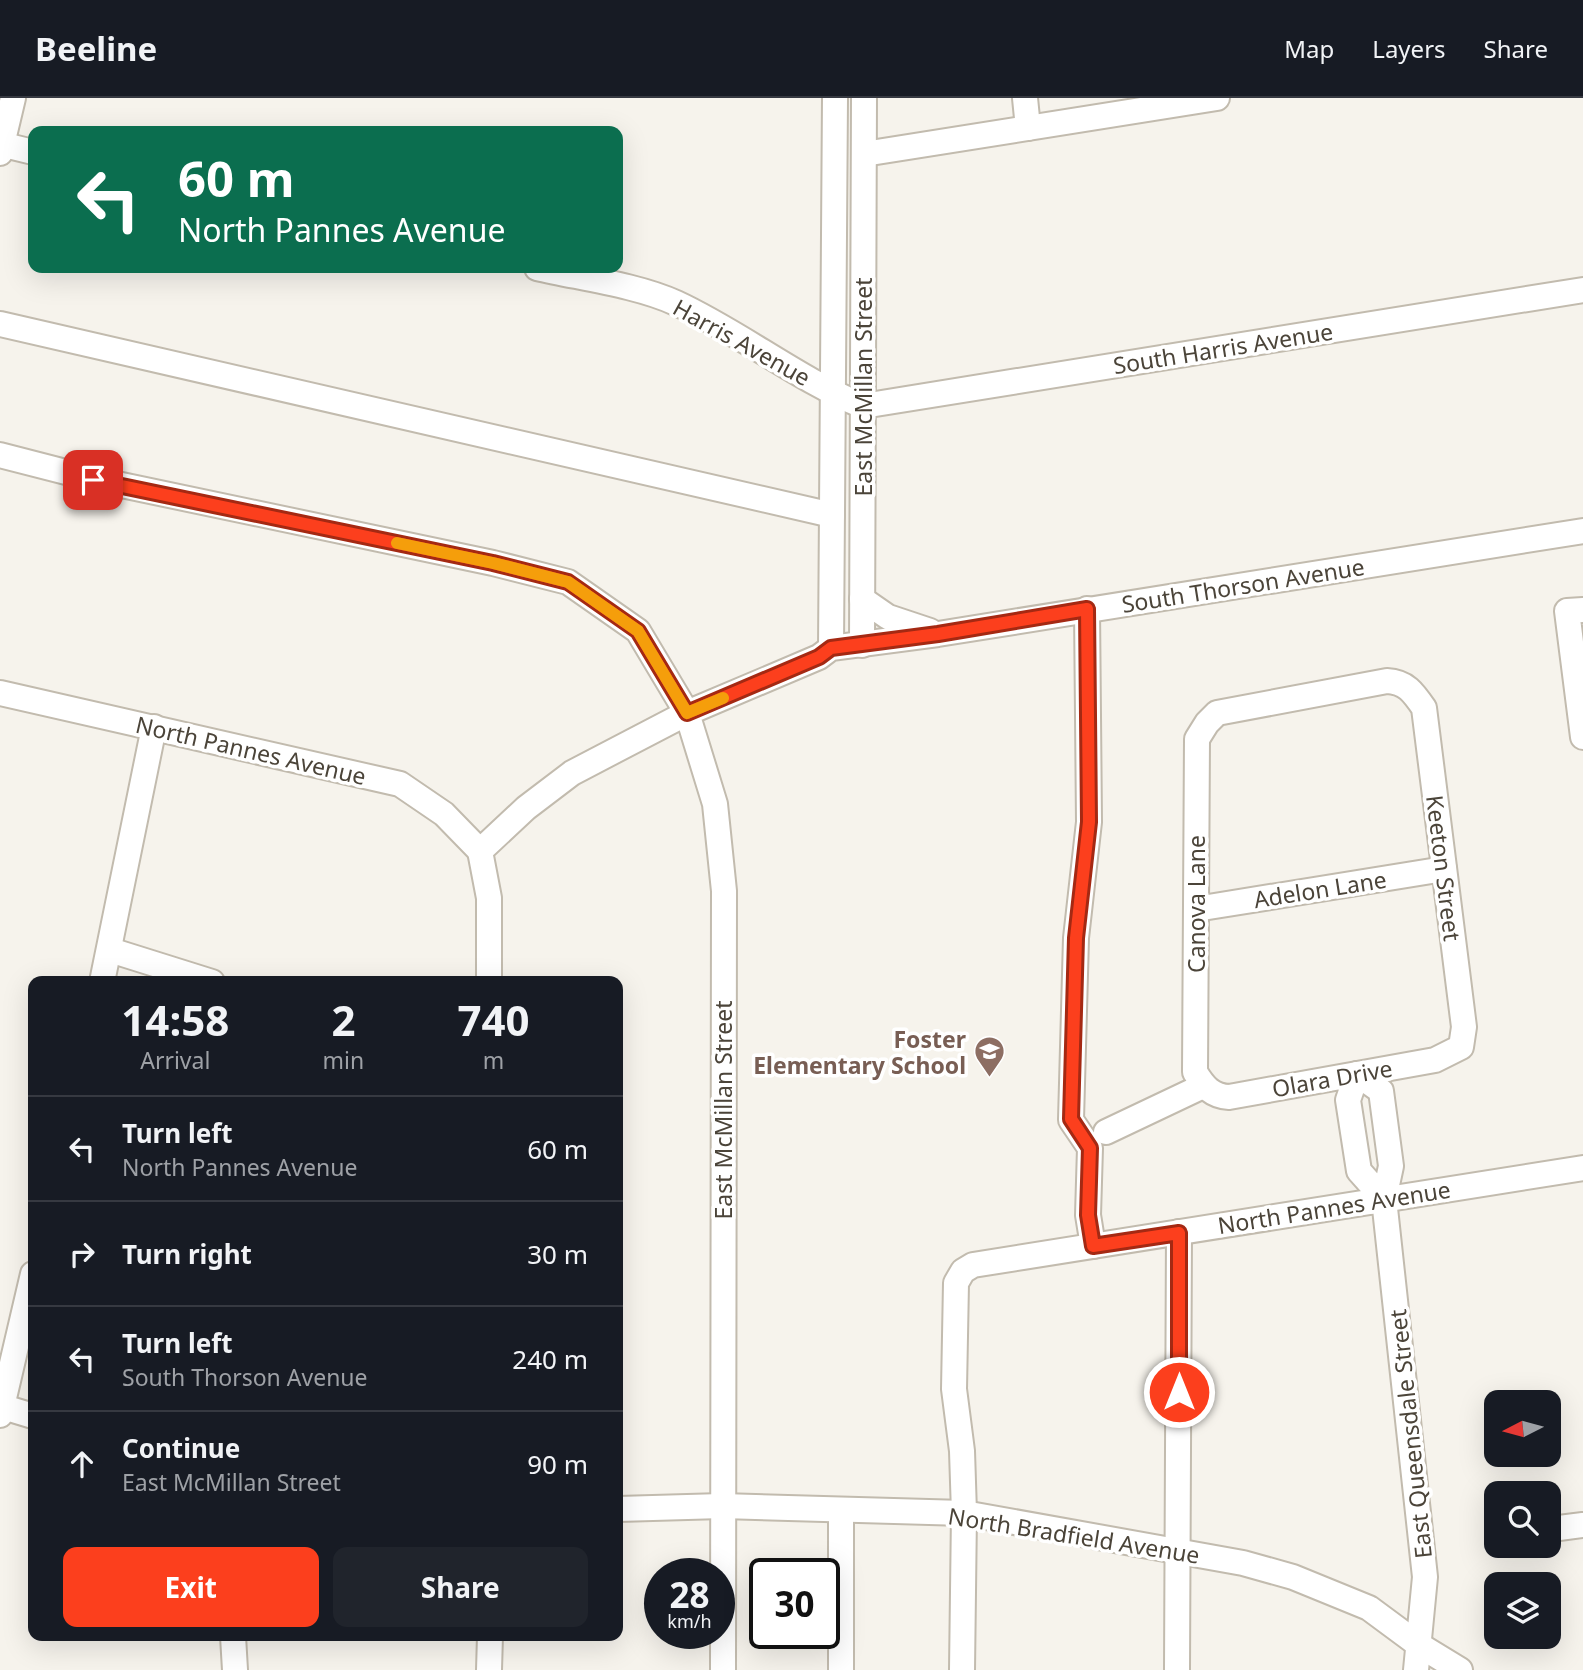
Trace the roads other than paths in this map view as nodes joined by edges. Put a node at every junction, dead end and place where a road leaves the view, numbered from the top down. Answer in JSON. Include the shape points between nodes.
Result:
{"nodes":[{"id":1,"x":13,"y":98,"type":"edge"},
{"id":2,"x":835,"y":98,"type":"edge"},
{"id":3,"x":864,"y":98,"type":"edge"},
{"id":4,"x":1025,"y":98,"type":"edge"},
{"id":5,"x":1217,"y":98,"type":"edge"},
{"id":6,"x":1028,"y":128,"type":"junction"},
{"id":7,"x":1,"y":147,"type":"edge"},
{"id":8,"x":28,"y":151,"type":"edge"},
{"id":9,"x":864,"y":154,"type":"junction"},
{"id":10,"x":557,"y":273,"type":"edge"},
{"id":11,"x":1583,"y":290,"type":"edge"},
{"id":12,"x":0,"y":324,"type":"edge"},
{"id":13,"x":833,"y":394,"type":"junction"},
{"id":14,"x":863,"y":406,"type":"junction"},
{"id":15,"x":0,"y":455,"type":"edge"},
{"id":16,"x":832,"y":515,"type":"junction"},
{"id":17,"x":1583,"y":531,"type":"edge"},
{"id":18,"x":862,"y":599,"type":"junction"},
{"id":19,"x":1087,"y":609,"type":"junction"},
{"id":20,"x":1583,"y":610,"type":"edge"},
{"id":21,"x":938,"y":634,"type":"junction"},
{"id":22,"x":862,"y":645,"type":"junction"},
{"id":23,"x":831,"y":648,"type":"junction"},
{"id":24,"x":0,"y":693,"type":"edge"},
{"id":25,"x":1414,"y":693,"type":"joint"},
{"id":26,"x":687,"y":713,"type":"junction"},
{"id":27,"x":154,"y":727,"type":"junction"},
{"id":28,"x":1583,"y":737,"type":"edge"},
{"id":29,"x":480,"y":851,"type":"junction"},
{"id":30,"x":1444,"y":869,"type":"junction"},
{"id":31,"x":1196,"y":909,"type":"junction"},
{"id":32,"x":110,"y":950,"type":"junction"},
{"id":33,"x":104,"y":976,"type":"edge"},
{"id":34,"x":193,"y":976,"type":"edge"},
{"id":35,"x":489,"y":976,"type":"edge"},
{"id":36,"x":1461,"y":1047,"type":"joint"},
{"id":37,"x":1357,"y":1074,"type":"junction"},
{"id":38,"x":1203,"y":1086,"type":"junction"},
{"id":39,"x":1106,"y":1132,"type":"dead end"},
{"id":40,"x":1583,"y":1168,"type":"edge"},
{"id":41,"x":1384,"y":1199,"type":"junction"},
{"id":42,"x":1179,"y":1233,"type":"junction"},
{"id":43,"x":1093,"y":1246,"type":"junction"},
{"id":44,"x":28,"y":1295,"type":"edge"},
{"id":45,"x":1,"y":1410,"type":"edge"},
{"id":46,"x":28,"y":1415,"type":"edge"},
{"id":47,"x":722,"y":1506,"type":"junction"},
{"id":48,"x":623,"y":1508,"type":"edge"},
{"id":49,"x":841,"y":1510,"type":"junction"},
{"id":50,"x":964,"y":1513,"type":"junction"},
{"id":51,"x":1178,"y":1551,"type":"junction"},
{"id":52,"x":233,"y":1641,"type":"edge"},
{"id":53,"x":490,"y":1641,"type":"edge"},
{"id":54,"x":1419,"y":1645,"type":"junction"},
{"id":55,"x":235,"y":1670,"type":"edge"},
{"id":56,"x":489,"y":1670,"type":"edge"},
{"id":57,"x":723,"y":1670,"type":"edge"},
{"id":58,"x":841,"y":1670,"type":"edge"},
{"id":59,"x":962,"y":1670,"type":"edge"},
{"id":60,"x":1177,"y":1670,"type":"edge"},
{"id":61,"x":1416,"y":1670,"type":"edge"},
{"id":62,"x":1460,"y":1670,"type":"edge"}],
"edges":[{"from":1,"to":7,"type":"street"},
{"from":2,"to":13,"type":"street","name":"East McMillan Street"},
{"from":3,"to":9,"type":"street","name":"East McMillan Street"},
{"from":4,"to":6,"type":"street"},
{"from":5,"to":6,"type":"street"},
{"from":6,"to":9,"type":"street"},
{"from":7,"to":8,"type":"street"},
{"from":9,"to":14,"type":"street","name":"East McMillan Street"},
{"from":10,"to":13,"type":"street","name":"Harris Avenue","via":[[673,302]]},
{"from":11,"to":14,"type":"street","name":"South Harris Avenue"},
{"from":12,"to":16,"type":"street"},
{"from":13,"to":14,"type":"street","name":"Harris Avenue"},
{"from":13,"to":16,"type":"street","name":"East McMillan Street"},
{"from":14,"to":18,"type":"street","name":"East McMillan Street"},
{"from":15,"to":26,"type":"street","name":"East McMillan Street","via":[[93,480],[568,582],[638,631]]},
{"from":16,"to":23,"type":"street","name":"East McMillan Street"},
{"from":17,"to":19,"type":"street","name":"South Thorson Avenue"},
{"from":18,"to":21,"type":"street","via":[[888,617]]},
{"from":18,"to":22,"type":"street","name":"East McMillan Street"},
{"from":19,"to":21,"type":"street","name":"South Thorson Avenue"},
{"from":19,"to":43,"type":"street","via":[[1089,822],[1076,938],[1071,1119],[1090,1148],[1088,1215]]},
{"from":20,"to":28,"type":"street","via":[[1567,611]]},
{"from":21,"to":22,"type":"street","name":"South Thorson Avenue"},
{"from":22,"to":23,"type":"street"},
{"from":23,"to":26,"type":"street"},
{"from":24,"to":27,"type":"street","name":"North Pannes Avenue"},
{"from":25,"to":30,"type":"street","name":"Keeton Street","via":[[1424,708]]},
{"from":25,"to":31,"type":"street","name":"Canova Lane","via":[[1401,682],[1387,681],[1217,713],[1197,739]]},
{"from":26,"to":29,"type":"street","via":[[572,773]]},
{"from":26,"to":47,"type":"street","name":"East McMillan Street","via":[[715,804],[724,891]]},
{"from":27,"to":29,"type":"street","name":"North Pannes Avenue","via":[[400,784],[444,814]]},
{"from":27,"to":32,"type":"street"},
{"from":29,"to":35,"type":"street","via":[[489,898]]},
{"from":30,"to":31,"type":"street","name":"Adelon Lane"},
{"from":30,"to":36,"type":"street","name":"Keeton Street","via":[[1464,1027]]},
{"from":31,"to":38,"type":"street","name":"Canova Lane","via":[[1195,1072]]},
{"from":32,"to":33,"type":"street"},
{"from":32,"to":34,"type":"street"},
{"from":36,"to":37,"type":"street","name":"Olara Drive","via":[[1435,1060]]},
{"from":37,"to":38,"type":"street","name":"Olara Drive","via":[[1229,1097],[1217,1097]]},
{"from":37,"to":41,"type":"street","via":[[1348,1100],[1359,1171]]},
{"from":37,"to":41,"type":"street","name":"East Queensdale Street","via":[[1381,1091],[1391,1166]]},
{"from":38,"to":39,"type":"street"},
{"from":40,"to":41,"type":"street","name":"North Pannes Avenue"},
{"from":41,"to":42,"type":"street","name":"North Pannes Avenue"},
{"from":41,"to":54,"type":"street","name":"East Queensdale Street","via":[[1425,1577]]},
{"from":42,"to":43,"type":"street","name":"North Pannes Avenue"},
{"from":42,"to":51,"type":"street"},
{"from":43,"to":50,"type":"street","name":"North Pannes Avenue","via":[[973,1265],[956,1283],[954,1389]]},
{"from":44,"to":45,"type":"street"},
{"from":45,"to":46,"type":"street"},
{"from":47,"to":48,"type":"street","name":"North Bradfield Avenue"},
{"from":47,"to":49,"type":"street","name":"North Bradfield Avenue"},
{"from":47,"to":57,"type":"street","name":"East McMillan Street"},
{"from":49,"to":50,"type":"street","name":"North Bradfield Avenue"},
{"from":49,"to":58,"type":"street"},
{"from":50,"to":51,"type":"street","name":"North Bradfield Avenue"},
{"from":50,"to":59,"type":"street"},
{"from":51,"to":54,"type":"street","name":"North Bradfield Avenue","via":[[1293,1577],[1369,1608]]},
{"from":51,"to":60,"type":"street"},
{"from":52,"to":55,"type":"street"},
{"from":53,"to":56,"type":"street"},
{"from":54,"to":61,"type":"street","name":"East Queensdale Street"},
{"from":54,"to":62,"type":"street","name":"North Bradfield Avenue"}]}
